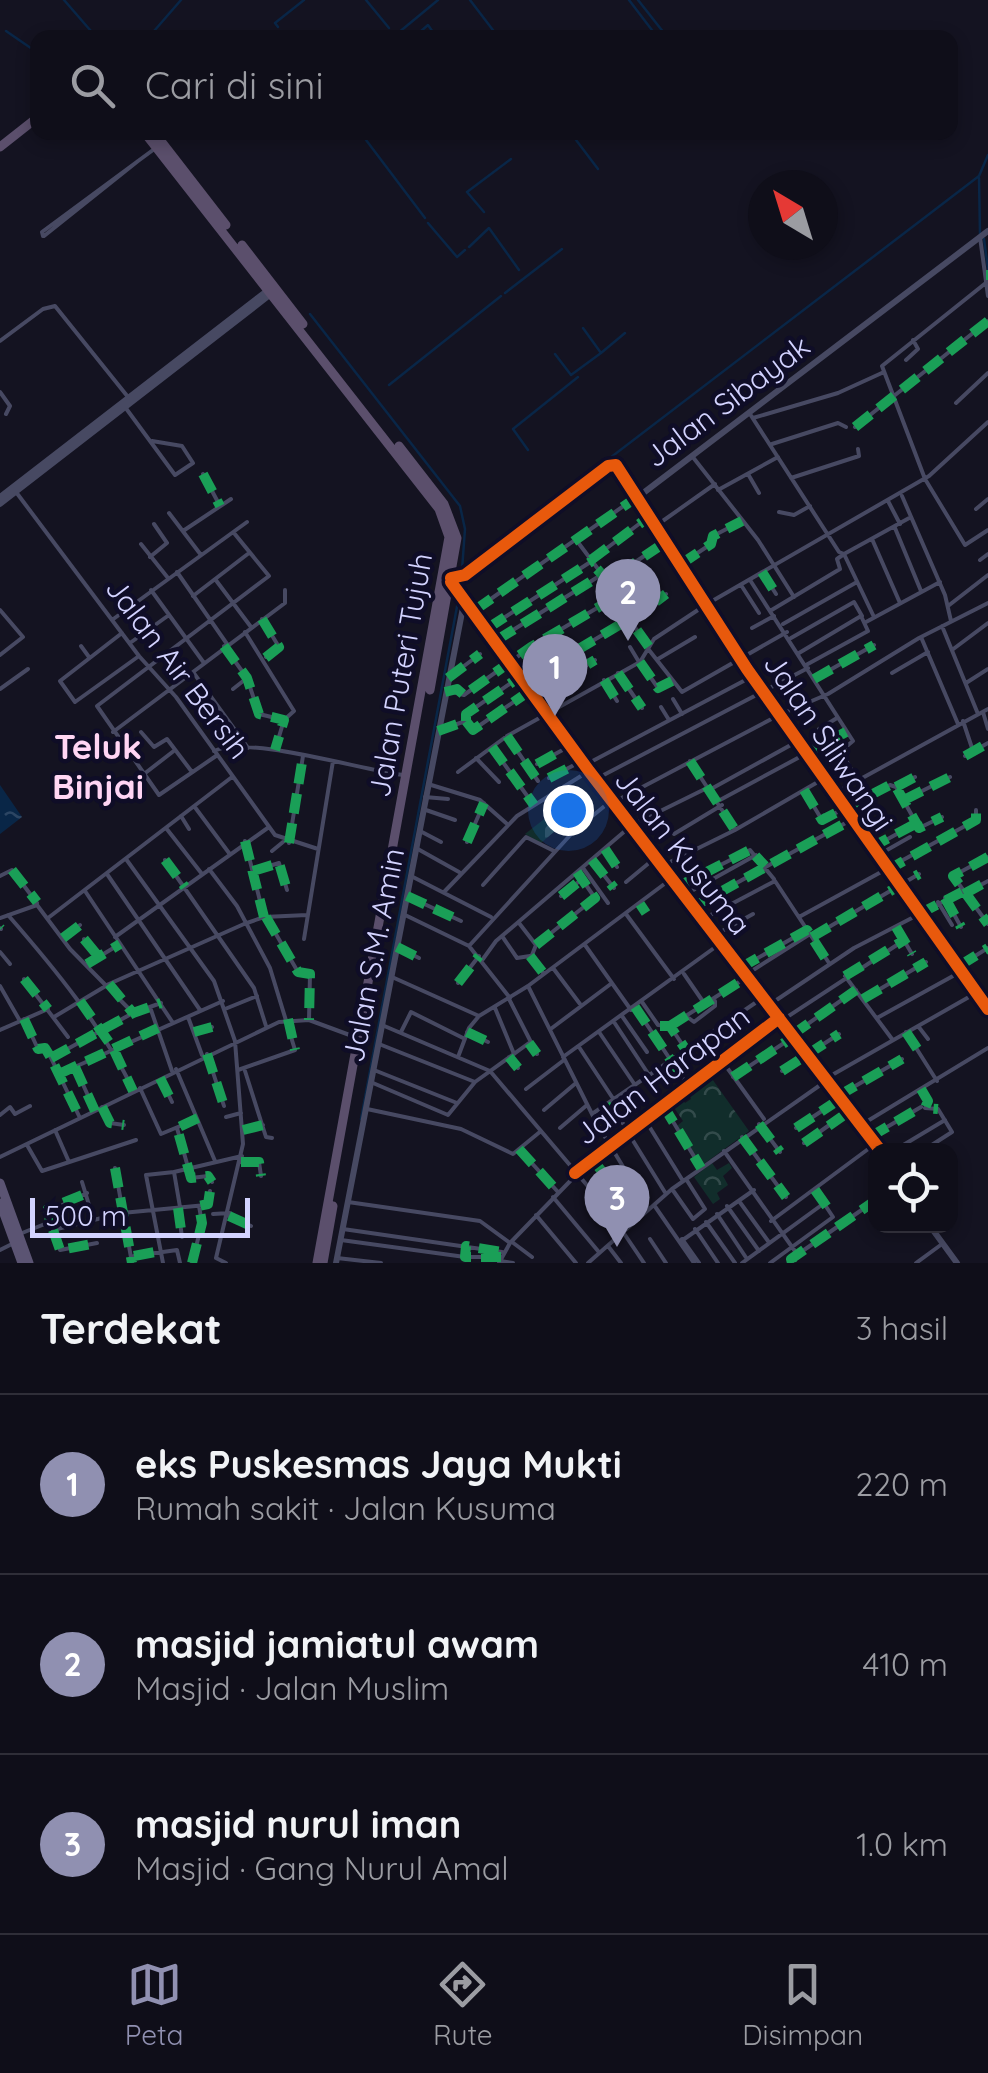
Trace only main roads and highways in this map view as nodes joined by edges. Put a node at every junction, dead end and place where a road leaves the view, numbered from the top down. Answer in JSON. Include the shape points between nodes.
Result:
{"nodes":[{"id":1,"x":30,"y":120,"type":"edge"},
{"id":2,"x":150,"y":140,"type":"edge"},
{"id":3,"x":160,"y":140,"type":"edge"},
{"id":4,"x":0,"y":144,"type":"edge"},
{"id":5,"x":240,"y":247,"type":"junction"},
{"id":6,"x":390,"y":439,"type":"junction"},
{"id":7,"x":387,"y":900,"type":"junction"},
{"id":8,"x":0,"y":1184,"type":"edge"},
{"id":9,"x":0,"y":1203,"type":"edge"},
{"id":10,"x":16,"y":1238,"type":"junction"},
{"id":11,"x":24,"y":1262,"type":"edge"},
{"id":12,"x":320,"y":1263,"type":"edge"}],
"edges":[{"from":1,"to":4,"type":"highway"},
{"from":2,"to":5,"type":"highway","name":"Jalan Puteri Tujuh"},
{"from":3,"to":5,"type":"highway","name":"Jalan Puteri Tujuh"},
{"from":5,"to":6,"type":"highway","name":"Jalan Puteri Tujuh"},
{"from":5,"to":6,"type":"highway","name":"Jalan Puteri Tujuh"},
{"from":6,"to":7,"type":"highway","name":"Jalan Puteri Tujuh","via":[[439,509],[450,543]]},
{"from":6,"to":7,"type":"highway","name":"Jalan Puteri Tujuh","via":[[452,520],[457,544],[456,588]]},
{"from":7,"to":12,"type":"highway","name":"Jalan Puteri Tujuh"},
{"from":7,"to":12,"type":"highway","name":"Jalan Puteri Tujuh"},
{"from":8,"to":10,"type":"main road"},
{"from":9,"to":10,"type":"main road"},
{"from":10,"to":11,"type":"main road"}]}
